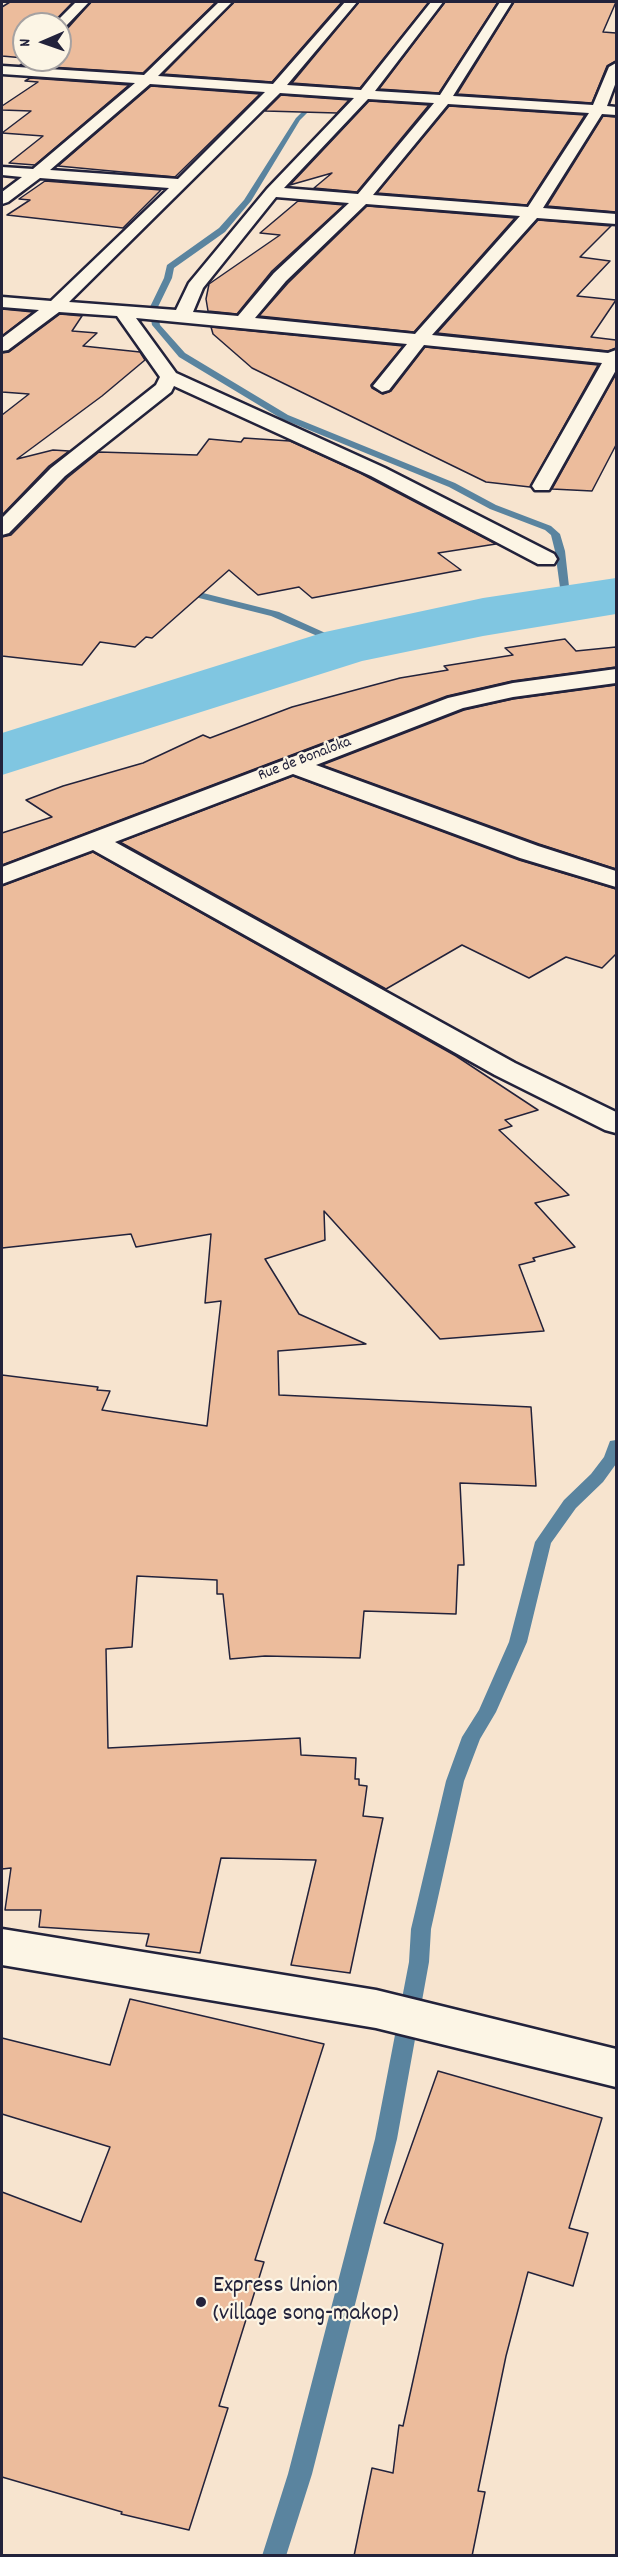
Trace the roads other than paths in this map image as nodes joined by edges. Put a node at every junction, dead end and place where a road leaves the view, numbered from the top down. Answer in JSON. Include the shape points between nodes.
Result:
{"nodes":[{"id":1,"x":83,"y":2,"type":"edge"},
{"id":2,"x":226,"y":2,"type":"edge"},
{"id":3,"x":351,"y":2,"type":"edge"},
{"id":4,"x":437,"y":2,"type":"edge"},
{"id":5,"x":506,"y":2,"type":"edge"},
{"id":6,"x":72,"y":13,"type":"edge"},
{"id":7,"x":616,"y":67,"type":"edge"},
{"id":8,"x":5,"y":72,"type":"edge"},
{"id":9,"x":148,"y":79,"type":"junction"},
{"id":10,"x":277,"y":88,"type":"junction"},
{"id":11,"x":366,"y":93,"type":"junction"},
{"id":12,"x":445,"y":98,"type":"junction"},
{"id":13,"x":598,"y":110,"type":"junction"},
{"id":14,"x":616,"y":111,"type":"edge"},
{"id":15,"x":2,"y":171,"type":"edge"},
{"id":16,"x":37,"y":173,"type":"junction"},
{"id":17,"x":182,"y":184,"type":"junction"},
{"id":18,"x":272,"y":192,"type":"junction"},
{"id":19,"x":2,"y":199,"type":"edge"},
{"id":20,"x":361,"y":200,"type":"junction"},
{"id":21,"x":532,"y":213,"type":"junction"},
{"id":22,"x":616,"y":219,"type":"edge"},
{"id":23,"x":2,"y":302,"type":"edge"},
{"id":24,"x":54,"y":307,"type":"junction"},
{"id":25,"x":122,"y":310,"type":"junction"},
{"id":26,"x":182,"y":316,"type":"junction"},
{"id":27,"x":242,"y":322,"type":"junction"},
{"id":28,"x":418,"y":340,"type":"junction"},
{"id":29,"x":2,"y":346,"type":"edge"},
{"id":30,"x":616,"y":357,"type":"edge"},
{"id":31,"x":169,"y":377,"type":"junction"},
{"id":32,"x":382,"y":386,"type":"dead end"},
{"id":33,"x":542,"y":486,"type":"dead end"},
{"id":34,"x":2,"y":529,"type":"edge"},
{"id":35,"x":546,"y":559,"type":"dead end"},
{"id":36,"x":616,"y":676,"type":"edge"},
{"id":37,"x":293,"y":765,"type":"junction"},
{"id":38,"x":93,"y":840,"type":"junction"},
{"id":39,"x":2,"y":876,"type":"edge"},
{"id":40,"x":616,"y":879,"type":"edge"},
{"id":41,"x":616,"y":1124,"type":"edge"},
{"id":42,"x":13,"y":1957,"type":"edge"},
{"id":43,"x":616,"y":2068,"type":"edge"}],
"edges":[{"from":1,"to":6,"type":"street"},
{"from":2,"to":9,"type":"street"},
{"from":3,"to":10,"type":"street"},
{"from":4,"to":11,"type":"street"},
{"from":5,"to":12,"type":"street"},
{"from":7,"to":13,"type":"street"},
{"from":8,"to":9,"type":"street"},
{"from":9,"to":10,"type":"street"},
{"from":9,"to":16,"type":"street"},
{"from":10,"to":11,"type":"street"},
{"from":10,"to":17,"type":"street"},
{"from":11,"to":12,"type":"street"},
{"from":11,"to":18,"type":"street"},
{"from":12,"to":13,"type":"street"},
{"from":12,"to":20,"type":"street"},
{"from":13,"to":14,"type":"street"},
{"from":13,"to":21,"type":"street"},
{"from":15,"to":16,"type":"street"},
{"from":16,"to":17,"type":"street"},
{"from":16,"to":19,"type":"street"},
{"from":17,"to":24,"type":"street"},
{"from":18,"to":20,"type":"street"},
{"from":18,"to":26,"type":"street","via":[[195,287]]},
{"from":20,"to":21,"type":"street"},
{"from":20,"to":27,"type":"street","via":[[280,277]]},
{"from":21,"to":22,"type":"street"},
{"from":21,"to":28,"type":"street"},
{"from":23,"to":24,"type":"street"},
{"from":24,"to":25,"type":"street"},
{"from":24,"to":29,"type":"street"},
{"from":25,"to":26,"type":"street"},
{"from":25,"to":31,"type":"street"},
{"from":26,"to":27,"type":"street"},
{"from":27,"to":28,"type":"street"},
{"from":28,"to":30,"type":"street"},
{"from":28,"to":32,"type":"street"},
{"from":30,"to":33,"type":"street"},
{"from":31,"to":34,"type":"street","via":[[164,388],[58,472]]},
{"from":31,"to":35,"type":"street","via":[[378,472]]},
{"from":36,"to":37,"type":"street","name":"Rue de Bonaloka","via":[[513,690],[456,703]]},
{"from":37,"to":38,"type":"street","name":"Rue de Bonaloka"},
{"from":37,"to":40,"type":"street","via":[[529,852]]},
{"from":38,"to":39,"type":"street","name":"Rue de Bonaloka"},
{"from":38,"to":41,"type":"street","via":[[505,1069]]},
{"from":42,"to":43,"type":"street","via":[[376,2009]]}]}
